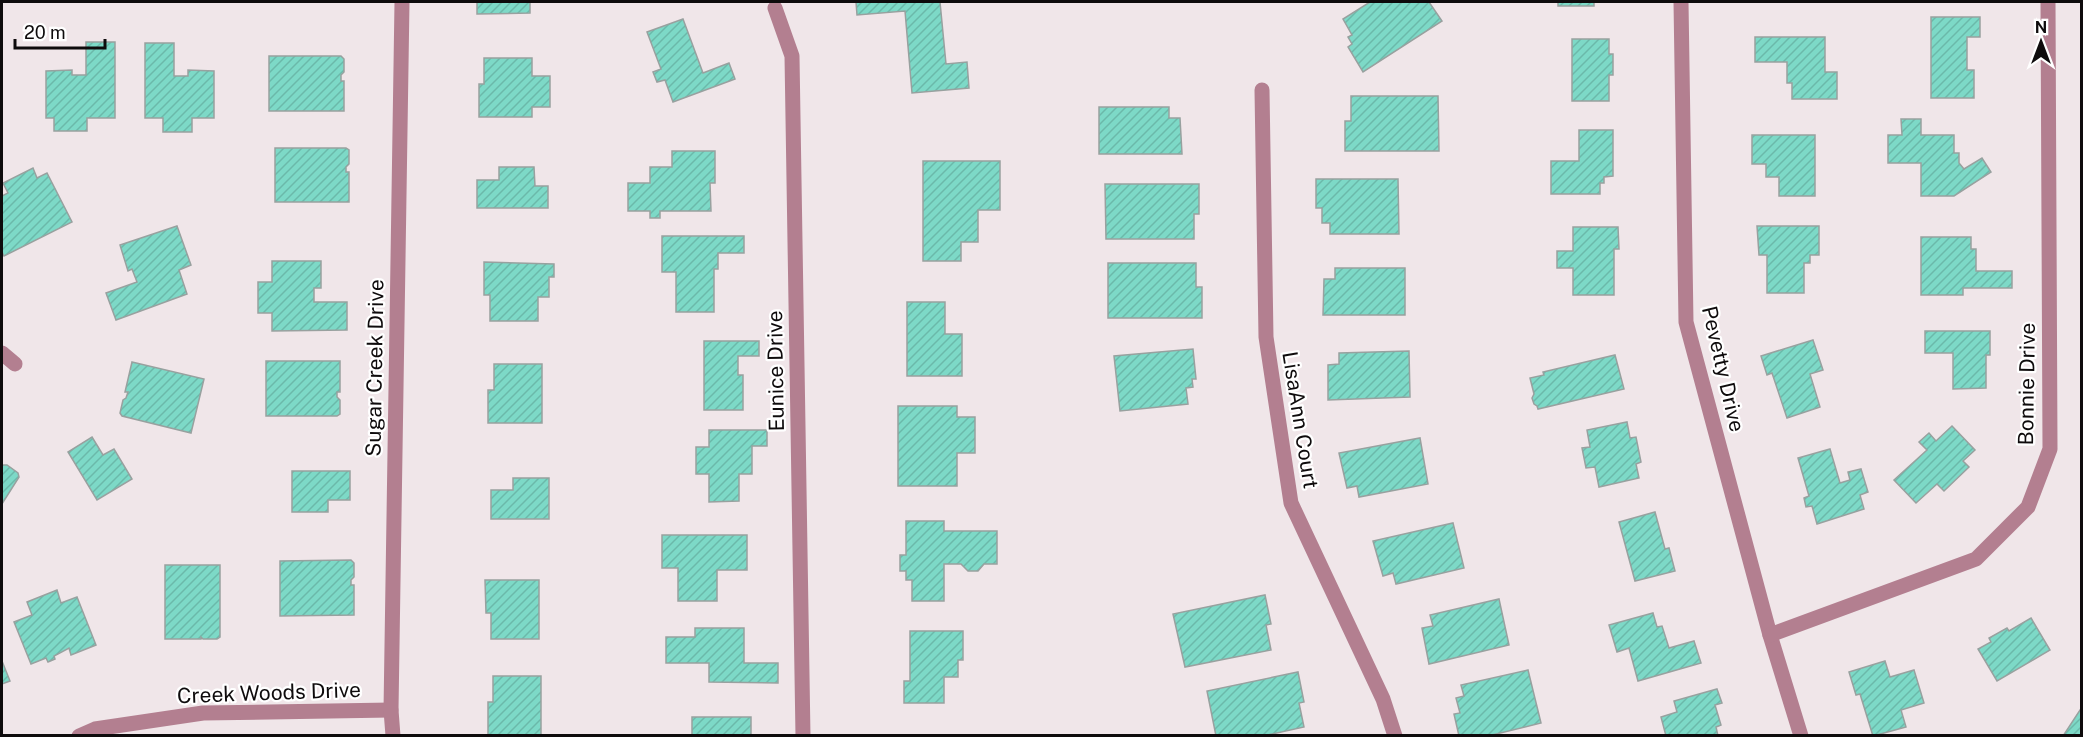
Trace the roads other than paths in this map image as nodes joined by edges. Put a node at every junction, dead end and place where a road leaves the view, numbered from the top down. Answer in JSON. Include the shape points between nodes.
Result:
{"nodes":[{"id":1,"x":402,"y":2,"type":"edge"},
{"id":2,"x":1681,"y":2,"type":"edge"},
{"id":3,"x":2048,"y":2,"type":"edge"},
{"id":4,"x":775,"y":8,"type":"dead end"},
{"id":5,"x":1262,"y":90,"type":"dead end"},
{"id":6,"x":2,"y":353,"type":"edge"},
{"id":7,"x":15,"y":364,"type":"dead end"},
{"id":8,"x":1770,"y":635,"type":"junction"},
{"id":9,"x":391,"y":710,"type":"junction"},
{"id":10,"x":79,"y":735,"type":"edge"},
{"id":11,"x":393,"y":735,"type":"edge"},
{"id":12,"x":803,"y":735,"type":"edge"},
{"id":13,"x":1395,"y":735,"type":"edge"},
{"id":14,"x":1801,"y":735,"type":"edge"}],
"edges":[{"from":1,"to":9,"type":"street","name":"Sugar Creek Drive"},
{"from":2,"to":8,"type":"street","name":"Pevetty Drive","via":[[1686,322]]},
{"from":3,"to":8,"type":"street","name":"Bonnie Drive","via":[[2050,449],[2028,507],[1976,559]]},
{"from":4,"to":12,"type":"street","name":"Eunice Drive","via":[[792,56]]},
{"from":5,"to":13,"type":"street","name":"LisaAnn Court","via":[[1266,337],[1291,503],[1383,699]]},
{"from":6,"to":7,"type":"street"},
{"from":8,"to":14,"type":"street","name":"Pevetty Drive"},
{"from":9,"to":10,"type":"street","name":"Creek Woods Drive","via":[[203,713],[95,729]]},
{"from":9,"to":11,"type":"street","name":"Sugar Creek Drive"}]}
